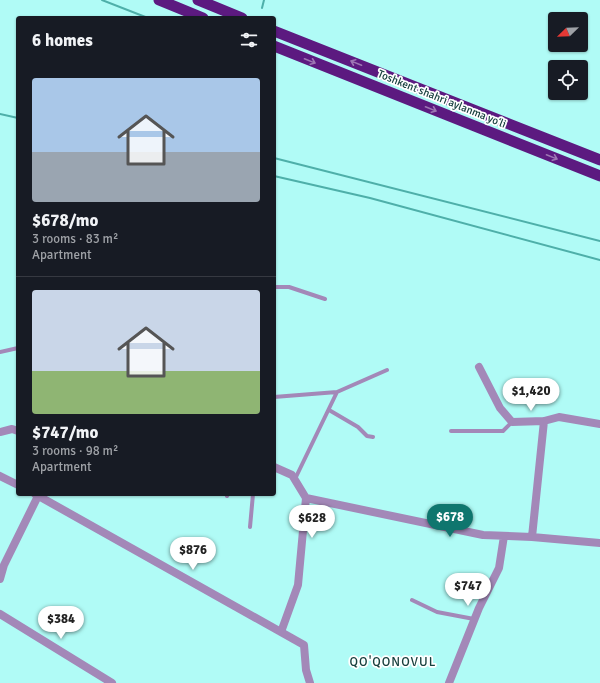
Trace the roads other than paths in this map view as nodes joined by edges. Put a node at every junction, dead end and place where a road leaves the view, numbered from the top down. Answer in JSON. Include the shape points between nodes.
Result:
{"nodes":[{"id":1,"x":158,"y":0,"type":"edge"},
{"id":2,"x":198,"y":0,"type":"edge"},
{"id":3,"x":198,"y":16,"type":"edge"},
{"id":4,"x":237,"y":16,"type":"edge"},
{"id":5,"x":276,"y":32,"type":"edge"},
{"id":6,"x":276,"y":47,"type":"edge"},
{"id":7,"x":524,"y":130,"type":"junction"},
{"id":8,"x":519,"y":144,"type":"junction"},
{"id":9,"x":600,"y":160,"type":"edge"},
{"id":10,"x":600,"y":176,"type":"edge"},
{"id":11,"x":276,"y":287,"type":"edge"},
{"id":12,"x":325,"y":299,"type":"dead end"},
{"id":13,"x":16,"y":348,"type":"edge"},
{"id":14,"x":0,"y":352,"type":"edge"},
{"id":15,"x":479,"y":367,"type":"dead end"},
{"id":16,"x":387,"y":370,"type":"dead end"},
{"id":17,"x":337,"y":392,"type":"junction"},
{"id":18,"x":276,"y":397,"type":"edge"},
{"id":19,"x":329,"y":410,"type":"junction"},
{"id":20,"x":544,"y":421,"type":"junction"},
{"id":21,"x":512,"y":422,"type":"junction"},
{"id":22,"x":600,"y":424,"type":"edge"},
{"id":23,"x":16,"y":430,"type":"edge"},
{"id":24,"x":451,"y":431,"type":"dead end"},
{"id":25,"x":0,"y":432,"type":"edge"},
{"id":26,"x":373,"y":436,"type":"dead end"},
{"id":27,"x":276,"y":468,"type":"edge"},
{"id":28,"x":0,"y":476,"type":"edge"},
{"id":29,"x":295,"y":480,"type":"junction"},
{"id":30,"x":16,"y":484,"type":"edge"},
{"id":31,"x":36,"y":496,"type":"edge"},
{"id":32,"x":38,"y":496,"type":"edge"},
{"id":33,"x":253,"y":496,"type":"edge"},
{"id":34,"x":306,"y":498,"type":"junction"},
{"id":35,"x":250,"y":526,"type":"dead end"},
{"id":36,"x":504,"y":536,"type":"junction"},
{"id":37,"x":532,"y":537,"type":"junction"},
{"id":38,"x":600,"y":544,"type":"edge"},
{"id":39,"x":0,"y":579,"type":"edge"},
{"id":40,"x":412,"y":600,"type":"dead end"},
{"id":41,"x":0,"y":614,"type":"edge"},
{"id":42,"x":474,"y":618,"type":"junction"},
{"id":43,"x":281,"y":632,"type":"junction"},
{"id":44,"x":112,"y":683,"type":"edge"},
{"id":45,"x":310,"y":683,"type":"edge"},
{"id":46,"x":449,"y":683,"type":"edge"}],
"edges":[{"from":1,"to":3,"type":"highway"},
{"from":2,"to":4,"type":"highway"},
{"from":7,"to":5,"type":"highway","name":"Toshkent shahri aylanma yoʻli","one_way":true},
{"from":6,"to":8,"type":"highway","name":"Toshkent shahri aylanma yoʻli","one_way":true},
{"from":7,"to":8,"type":"highway","via":[[518,135]]},
{"from":7,"to":9,"type":"highway","name":"Toshkent shahri aylanma yoʻli"},
{"from":8,"to":10,"type":"highway","name":"Toshkent shahri aylanma yoʻli","one_way":true},
{"from":11,"to":12,"type":"lane","via":[[289,287]]},
{"from":13,"to":14,"type":"lane"},
{"from":15,"to":21,"type":"street","via":[[500,408]]},
{"from":16,"to":17,"type":"lane"},
{"from":17,"to":18,"type":"lane"},
{"from":17,"to":19,"type":"lane"},
{"from":19,"to":26,"type":"lane","via":[[358,427],[367,436]]},
{"from":19,"to":29,"type":"lane"},
{"from":20,"to":21,"type":"street"},
{"from":20,"to":22,"type":"street","via":[[559,417]]},
{"from":20,"to":37,"type":"street"},
{"from":21,"to":24,"type":"lane","via":[[503,431]]},
{"from":23,"to":25,"type":"street","via":[[12,428]]},
{"from":27,"to":29,"type":"street","via":[[292,475]]},
{"from":28,"to":30,"type":"street"},
{"from":29,"to":34,"type":"street"},
{"from":31,"to":39,"type":"street"},
{"from":32,"to":43,"type":"street"},
{"from":33,"to":35,"type":"lane"},
{"from":34,"to":36,"type":"street","via":[[483,535]]},
{"from":34,"to":43,"type":"street","via":[[298,585]]},
{"from":36,"to":37,"type":"street"},
{"from":36,"to":42,"type":"street","via":[[499,568]]},
{"from":37,"to":38,"type":"street"},
{"from":40,"to":42,"type":"lane","via":[[437,612]]},
{"from":41,"to":44,"type":"street"},
{"from":42,"to":46,"type":"street"},
{"from":43,"to":45,"type":"street","via":[[304,645]]}]}
